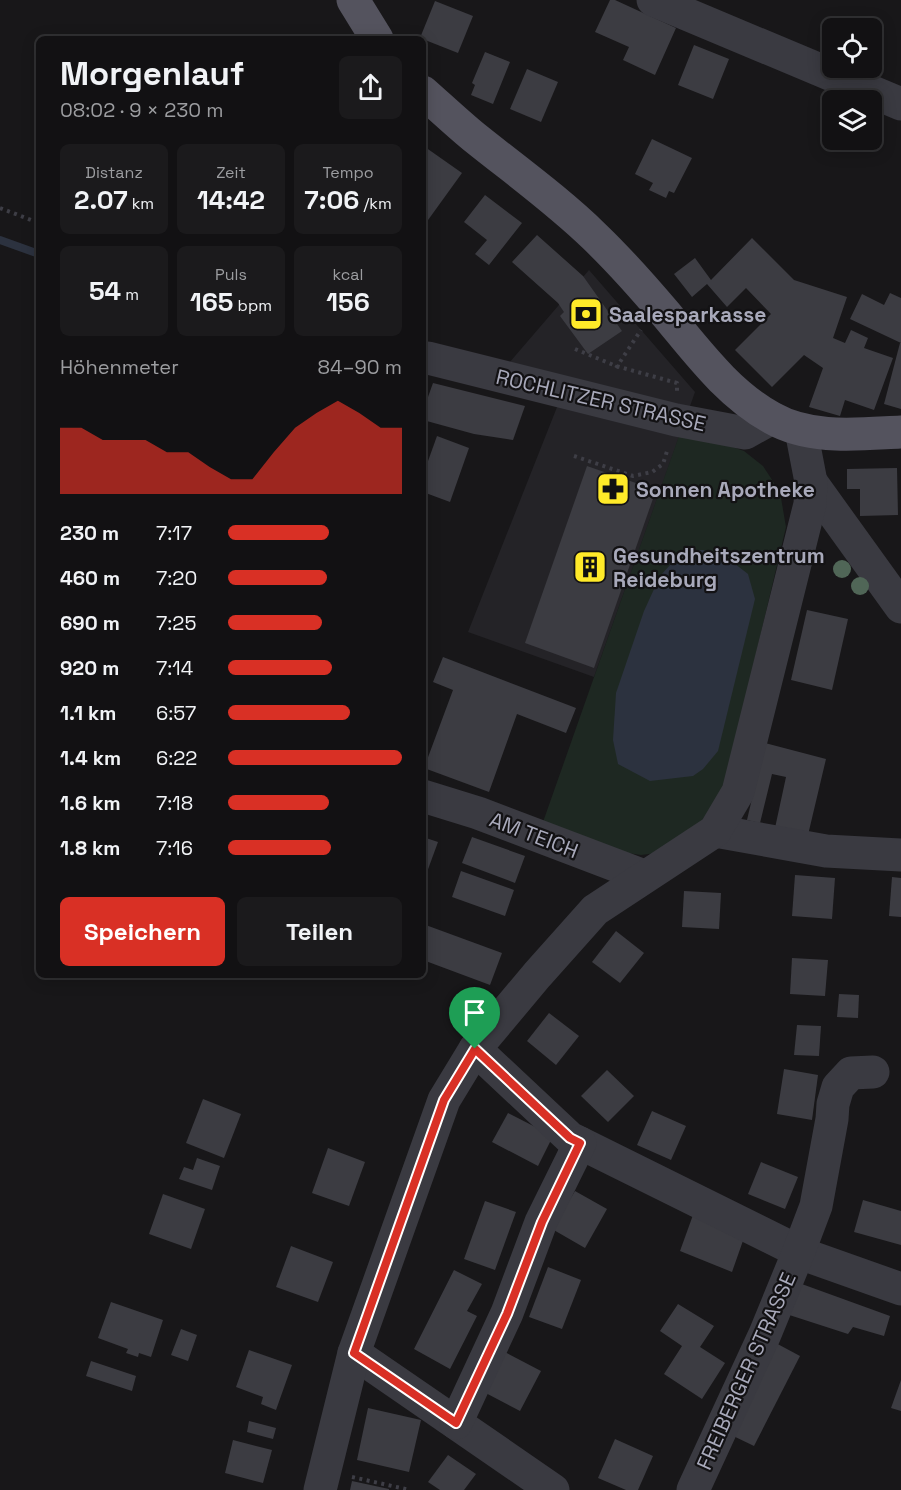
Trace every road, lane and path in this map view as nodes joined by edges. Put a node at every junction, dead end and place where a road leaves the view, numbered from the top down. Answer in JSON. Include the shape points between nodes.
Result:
{"nodes":[{"id":1,"x":353,"y":0,"type":"edge"},
{"id":2,"x":653,"y":0,"type":"edge"},
{"id":3,"x":375,"y":36,"type":"edge"},
{"id":4,"x":426,"y":95,"type":"edge"},
{"id":5,"x":901,"y":104,"type":"edge"},
{"id":6,"x":0,"y":208,"type":"edge"},
{"id":7,"x":36,"y":222,"type":"edge"},
{"id":8,"x":641,"y":330,"type":"dead end"},
{"id":9,"x":428,"y":358,"type":"dead end"},
{"id":10,"x":609,"y":404,"type":"junction"},
{"id":11,"x":787,"y":424,"type":"junction"},
{"id":12,"x":901,"y":432,"type":"edge"},
{"id":13,"x":811,"y":482,"type":"junction"},
{"id":14,"x":901,"y":607,"type":"edge"},
{"id":15,"x":426,"y":797,"type":"edge"},
{"id":16,"x":715,"y":831,"type":"junction"},
{"id":17,"x":901,"y":855,"type":"edge"},
{"id":18,"x":644,"y":876,"type":"junction"},
{"id":19,"x":475,"y":1049,"type":"junction"},
{"id":20,"x":873,"y":1072,"type":"dead end"},
{"id":21,"x":580,"y":1143,"type":"junction"},
{"id":22,"x":799,"y":1251,"type":"junction"},
{"id":23,"x":901,"y":1289,"type":"edge"},
{"id":24,"x":354,"y":1353,"type":"junction"},
{"id":25,"x":456,"y":1423,"type":"junction"},
{"id":26,"x":322,"y":1480,"type":"edge"},
{"id":27,"x":410,"y":1490,"type":"edge"},
{"id":28,"x":553,"y":1490,"type":"edge"},
{"id":29,"x":693,"y":1490,"type":"edge"}],
"edges":[{"from":1,"to":3,"type":"main road"},
{"from":2,"to":5,"type":"street"},
{"from":4,"to":11,"type":"main road","via":[[595,237],[742,398]]},
{"from":6,"to":7,"type":"path"},
{"from":8,"to":10,"type":"path","via":[[616,366]]},
{"from":9,"to":10,"type":"street","name":"ROCHLITZER STRASSE"},
{"from":10,"to":11,"type":"street","name":"ROCHLITZER STRASSE","via":[[744,433]]},
{"from":11,"to":12,"type":"main road","via":[[838,434]]},
{"from":11,"to":13,"type":"street"},
{"from":13,"to":14,"type":"street"},
{"from":13,"to":16,"type":"street","via":[[810,504],[738,792]]},
{"from":15,"to":18,"type":"street","name":"AM TEICH"},
{"from":16,"to":17,"type":"street","via":[[826,851]]},
{"from":16,"to":18,"type":"street"},
{"from":18,"to":19,"type":"street","via":[[595,910]]},
{"from":19,"to":21,"type":"street","name":"FREIBERGER STRASSE"},
{"from":19,"to":24,"type":"street","via":[[444,1100]]},
{"from":20,"to":22,"type":"street","via":[[851,1072],[838,1087],[816,1206]]},
{"from":21,"to":22,"type":"street","name":"FREIBERGER STRASSE"},
{"from":21,"to":25,"type":"street"},
{"from":22,"to":23,"type":"street","name":"FREIBERGER STRASSE"},
{"from":22,"to":29,"type":"street","name":"FREIBERGER STRASSE"},
{"from":24,"to":25,"type":"street"},
{"from":24,"to":26,"type":"street"},
{"from":25,"to":28,"type":"street"},
{"from":26,"to":27,"type":"path"}]}
